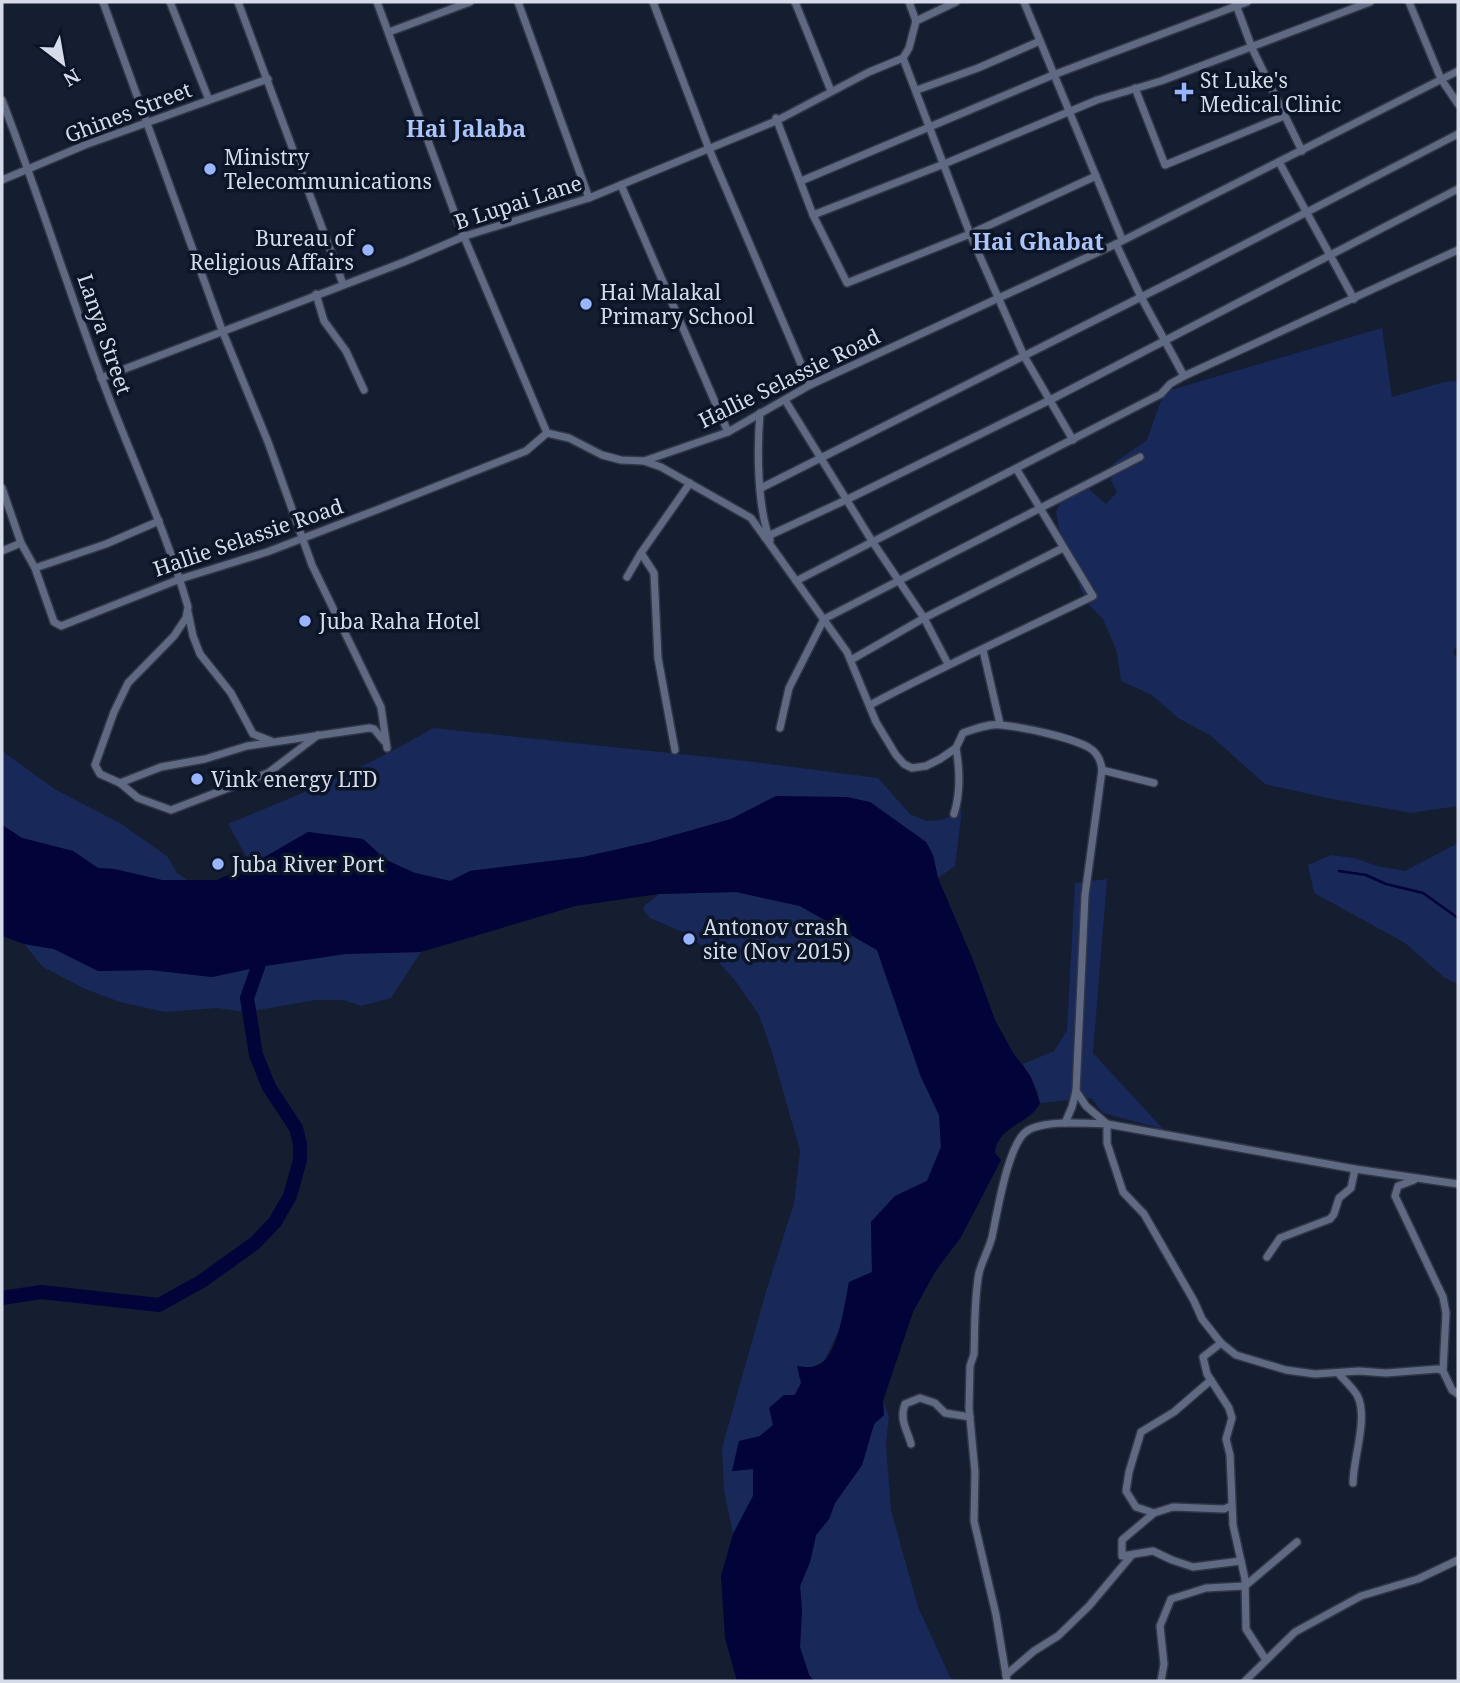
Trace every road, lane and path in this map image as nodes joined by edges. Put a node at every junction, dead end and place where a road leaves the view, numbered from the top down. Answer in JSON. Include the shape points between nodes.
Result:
{"nodes":[{"id":1,"x":103,"y":2,"type":"edge"},
{"id":2,"x":170,"y":2,"type":"edge"},
{"id":3,"x":238,"y":2,"type":"edge"},
{"id":4,"x":377,"y":2,"type":"edge"},
{"id":5,"x":470,"y":2,"type":"edge"},
{"id":6,"x":518,"y":2,"type":"edge"},
{"id":7,"x":653,"y":2,"type":"edge"},
{"id":8,"x":794,"y":2,"type":"edge"},
{"id":9,"x":909,"y":2,"type":"edge"},
{"id":10,"x":956,"y":2,"type":"edge"},
{"id":11,"x":1024,"y":2,"type":"edge"},
{"id":12,"x":1247,"y":2,"type":"edge"},
{"id":13,"x":1370,"y":2,"type":"edge"},
{"id":14,"x":1409,"y":2,"type":"edge"},
{"id":15,"x":1235,"y":4,"type":"edge"},
{"id":16,"x":916,"y":21,"type":"junction"},
{"id":17,"x":389,"y":32,"type":"junction"},
{"id":18,"x":1040,"y":41,"type":"junction"},
{"id":19,"x":1252,"y":48,"type":"junction"},
{"id":20,"x":903,"y":58,"type":"junction"},
{"id":21,"x":1458,"y":71,"type":"edge"},
{"id":22,"x":1053,"y":75,"type":"junction"},
{"id":23,"x":268,"y":79,"type":"junction"},
{"id":24,"x":1441,"y":79,"type":"junction"},
{"id":25,"x":1135,"y":88,"type":"junction"},
{"id":26,"x":917,"y":90,"type":"junction"},
{"id":27,"x":831,"y":91,"type":"junction"},
{"id":28,"x":2,"y":100,"type":"edge"},
{"id":29,"x":209,"y":100,"type":"junction"},
{"id":30,"x":1458,"y":104,"type":"edge"},
{"id":31,"x":1070,"y":112,"type":"junction"},
{"id":32,"x":1284,"y":116,"type":"junction"},
{"id":33,"x":148,"y":121,"type":"junction"},
{"id":34,"x":776,"y":121,"type":"junction"},
{"id":35,"x":931,"y":127,"type":"junction"},
{"id":36,"x":1458,"y":134,"type":"edge"},
{"id":37,"x":709,"y":149,"type":"junction"},
{"id":38,"x":1302,"y":151,"type":"junction"},
{"id":39,"x":1279,"y":162,"type":"junction"},
{"id":40,"x":944,"y":164,"type":"junction"},
{"id":41,"x":29,"y":170,"type":"junction"},
{"id":42,"x":1096,"y":176,"type":"junction"},
{"id":43,"x":2,"y":180,"type":"edge"},
{"id":44,"x":801,"y":181,"type":"junction"},
{"id":45,"x":621,"y":184,"type":"junction"},
{"id":46,"x":1458,"y":189,"type":"edge"},
{"id":47,"x":589,"y":198,"type":"junction"},
{"id":48,"x":1307,"y":212,"type":"junction"},
{"id":49,"x":813,"y":215,"type":"junction"},
{"id":50,"x":970,"y":234,"type":"junction"},
{"id":51,"x":465,"y":236,"type":"junction"},
{"id":52,"x":1119,"y":242,"type":"junction"},
{"id":53,"x":1458,"y":250,"type":"edge"},
{"id":54,"x":1331,"y":256,"type":"junction"},
{"id":55,"x":343,"y":284,"type":"junction"},
{"id":56,"x":316,"y":294,"type":"junction"},
{"id":57,"x":998,"y":297,"type":"junction"},
{"id":58,"x":1141,"y":297,"type":"junction"},
{"id":59,"x":1354,"y":299,"type":"junction"},
{"id":60,"x":222,"y":330,"type":"junction"},
{"id":61,"x":1165,"y":341,"type":"junction"},
{"id":62,"x":1024,"y":356,"type":"junction"},
{"id":63,"x":1184,"y":376,"type":"junction"},
{"id":64,"x":101,"y":378,"type":"junction"},
{"id":65,"x":810,"y":385,"type":"junction"},
{"id":66,"x":364,"y":390,"type":"dead end"},
{"id":67,"x":785,"y":400,"type":"junction"},
{"id":68,"x":1049,"y":400,"type":"junction"},
{"id":69,"x":760,"y":413,"type":"junction"},
{"id":70,"x":728,"y":432,"type":"junction"},
{"id":71,"x":547,"y":433,"type":"junction"},
{"id":72,"x":1073,"y":440,"type":"junction"},
{"id":73,"x":1140,"y":457,"type":"dead end"},
{"id":74,"x":821,"y":458,"type":"junction"},
{"id":75,"x":644,"y":461,"type":"junction"},
{"id":76,"x":1017,"y":470,"type":"junction"},
{"id":77,"x":690,"y":483,"type":"junction"},
{"id":78,"x":2,"y":488,"type":"edge"},
{"id":79,"x":761,"y":488,"type":"junction"},
{"id":80,"x":846,"y":500,"type":"junction"},
{"id":81,"x":1040,"y":508,"type":"junction"},
{"id":82,"x":159,"y":521,"type":"junction"},
{"id":83,"x":768,"y":536,"type":"junction"},
{"id":84,"x":304,"y":538,"type":"junction"},
{"id":85,"x":872,"y":541,"type":"junction"},
{"id":86,"x":22,"y":544,"type":"junction"},
{"id":87,"x":1063,"y":548,"type":"junction"},
{"id":88,"x":2,"y":551,"type":"edge"},
{"id":89,"x":641,"y":553,"type":"junction"},
{"id":90,"x":781,"y":562,"type":"junction"},
{"id":91,"x":35,"y":568,"type":"junction"},
{"id":92,"x":627,"y":577,"type":"dead end"},
{"id":93,"x":180,"y":579,"type":"junction"},
{"id":94,"x":900,"y":580,"type":"junction"},
{"id":95,"x":796,"y":581,"type":"junction"},
{"id":96,"x":188,"y":611,"type":"junction"},
{"id":97,"x":925,"y":618,"type":"junction"},
{"id":98,"x":824,"y":619,"type":"junction"},
{"id":99,"x":983,"y":650,"type":"junction"},
{"id":100,"x":851,"y":660,"type":"junction"},
{"id":101,"x":948,"y":664,"type":"junction"},
{"id":102,"x":870,"y":705,"type":"junction"},
{"id":103,"x":1000,"y":724,"type":"junction"},
{"id":104,"x":780,"y":728,"type":"dead end"},
{"id":105,"x":318,"y":735,"type":"junction"},
{"id":106,"x":273,"y":742,"type":"junction"},
{"id":107,"x":956,"y":748,"type":"junction"},
{"id":108,"x":675,"y":750,"type":"dead end"},
{"id":109,"x":1102,"y":770,"type":"junction"},
{"id":110,"x":120,"y":783,"type":"junction"},
{"id":111,"x":1154,"y":783,"type":"dead end"},
{"id":112,"x":954,"y":814,"type":"dead end"},
{"id":113,"x":1076,"y":1091,"type":"junction"},
{"id":114,"x":1065,"y":1123,"type":"junction"},
{"id":115,"x":1107,"y":1124,"type":"junction"},
{"id":116,"x":1355,"y":1168,"type":"junction"},
{"id":117,"x":1417,"y":1179,"type":"junction"},
{"id":118,"x":1458,"y":1184,"type":"edge"},
{"id":119,"x":1266,"y":1257,"type":"dead end"},
{"id":120,"x":1221,"y":1343,"type":"junction"},
{"id":121,"x":1443,"y":1371,"type":"junction"},
{"id":122,"x":1338,"y":1374,"type":"junction"},
{"id":123,"x":1211,"y":1380,"type":"junction"},
{"id":124,"x":1458,"y":1394,"type":"edge"},
{"id":125,"x":970,"y":1417,"type":"junction"},
{"id":126,"x":911,"y":1444,"type":"dead end"},
{"id":127,"x":1353,"y":1483,"type":"dead end"},
{"id":128,"x":1231,"y":1506,"type":"junction"},
{"id":129,"x":1154,"y":1513,"type":"junction"},
{"id":130,"x":1297,"y":1542,"type":"dead end"},
{"id":131,"x":1131,"y":1556,"type":"junction"},
{"id":132,"x":1458,"y":1560,"type":"edge"},
{"id":133,"x":1241,"y":1561,"type":"junction"},
{"id":134,"x":1245,"y":1586,"type":"junction"},
{"id":135,"x":1266,"y":1660,"type":"junction"},
{"id":136,"x":1006,"y":1678,"type":"edge"},
{"id":137,"x":1161,"y":1681,"type":"edge"},
{"id":138,"x":1245,"y":1681,"type":"edge"}],
"edges":[{"from":1,"to":33,"type":"street"},
{"from":2,"to":29,"type":"street"},
{"from":3,"to":23,"type":"street"},
{"from":4,"to":17,"type":"street"},
{"from":5,"to":17,"type":"street"},
{"from":6,"to":47,"type":"street"},
{"from":7,"to":37,"type":"street"},
{"from":8,"to":27,"type":"street"},
{"from":9,"to":16,"type":"street"},
{"from":10,"to":16,"type":"street"},
{"from":11,"to":18,"type":"street"},
{"from":12,"to":15,"type":"street"},
{"from":13,"to":19,"type":"street"},
{"from":14,"to":24,"type":"street"},
{"from":15,"to":19,"type":"street"},
{"from":15,"to":22,"type":"street"},
{"from":16,"to":20,"type":"street"},
{"from":17,"to":51,"type":"street"},
{"from":18,"to":22,"type":"street"},
{"from":18,"to":26,"type":"street"},
{"from":19,"to":25,"type":"street"},
{"from":19,"to":32,"type":"street"},
{"from":20,"to":26,"type":"street"},
{"from":20,"to":27,"type":"street","name":"B Lupai Lane"},
{"from":21,"to":24,"type":"street","name":"Hallie Selassie Road"},
{"from":22,"to":31,"type":"street"},
{"from":22,"to":35,"type":"street"},
{"from":23,"to":29,"type":"street","name":"Ghines Street"},
{"from":23,"to":55,"type":"street"},
{"from":24,"to":30,"type":"street"},
{"from":24,"to":38,"type":"street","name":"Hallie Selassie Road"},
{"from":25,"to":31,"type":"street"},
{"from":25,"to":32,"type":"street","via":[[1165,165]]},
{"from":26,"to":35,"type":"street"},
{"from":27,"to":34,"type":"street","name":"B Lupai Lane"},
{"from":28,"to":41,"type":"street","name":"Lanya Street"},
{"from":29,"to":33,"type":"street","name":"Ghines Street"},
{"from":31,"to":40,"type":"street"},
{"from":31,"to":42,"type":"street"},
{"from":32,"to":38,"type":"street"},
{"from":33,"to":41,"type":"street","name":"Ghines Street"},
{"from":33,"to":60,"type":"street"},
{"from":34,"to":37,"type":"street","name":"B Lupai Lane"},
{"from":34,"to":44,"type":"street"},
{"from":35,"to":40,"type":"street"},
{"from":35,"to":44,"type":"street"},
{"from":36,"to":48,"type":"street"},
{"from":37,"to":45,"type":"street","name":"B Lupai Lane"},
{"from":37,"to":65,"type":"street"},
{"from":38,"to":39,"type":"street","name":"Hallie Selassie Road"},
{"from":39,"to":48,"type":"street"},
{"from":39,"to":52,"type":"street","name":"Hallie Selassie Road"},
{"from":40,"to":49,"type":"street"},
{"from":40,"to":50,"type":"street"},
{"from":41,"to":43,"type":"street","name":"Ghines Street"},
{"from":41,"to":64,"type":"street","name":"Lanya Street"},
{"from":42,"to":50,"type":"street"},
{"from":42,"to":52,"type":"street"},
{"from":44,"to":49,"type":"street"},
{"from":45,"to":47,"type":"street","name":"B Lupai Lane"},
{"from":45,"to":70,"type":"street"},
{"from":46,"to":54,"type":"street"},
{"from":47,"to":51,"type":"street","name":"B Lupai Lane"},
{"from":48,"to":54,"type":"street"},
{"from":48,"to":58,"type":"street"},
{"from":49,"to":50,"type":"street","via":[[846,283]]},
{"from":50,"to":57,"type":"street"},
{"from":51,"to":55,"type":"street","name":"B Lupai Lane"},
{"from":51,"to":71,"type":"street"},
{"from":52,"to":57,"type":"street","name":"Hallie Selassie Road"},
{"from":52,"to":58,"type":"street"},
{"from":53,"to":59,"type":"street"},
{"from":54,"to":59,"type":"street"},
{"from":54,"to":61,"type":"street"},
{"from":55,"to":56,"type":"street","name":"B Lupai Lane"},
{"from":56,"to":60,"type":"street","name":"B Lupai Lane"},
{"from":56,"to":66,"type":"street","via":[[324,321],[346,351]]},
{"from":57,"to":62,"type":"street"},
{"from":57,"to":65,"type":"street","name":"Hallie Selassie Road"},
{"from":58,"to":61,"type":"street"},
{"from":58,"to":62,"type":"street"},
{"from":59,"to":63,"type":"street"},
{"from":60,"to":64,"type":"street","name":"B Lupai Lane"},
{"from":60,"to":84,"type":"street"},
{"from":61,"to":63,"type":"street"},
{"from":61,"to":68,"type":"street"},
{"from":62,"to":68,"type":"street"},
{"from":62,"to":74,"type":"street"},
{"from":63,"to":72,"type":"street","via":[[1161,394]]},
{"from":64,"to":82,"type":"street","name":"Lanya Street"},
{"from":65,"to":67,"type":"street","name":"Hallie Selassie Road"},
{"from":67,"to":69,"type":"street","name":"Hallie Selassie Road"},
{"from":67,"to":74,"type":"street"},
{"from":68,"to":72,"type":"street"},
{"from":68,"to":80,"type":"street"},
{"from":69,"to":70,"type":"street","name":"Hallie Selassie Road"},
{"from":69,"to":79,"type":"street"},
{"from":70,"to":75,"type":"street","name":"Hallie Selassie Road"},
{"from":71,"to":75,"type":"street","name":"Hallie Selassie Road","via":[[569,438],[602,455]]},
{"from":71,"to":84,"type":"street","name":"Hallie Selassie Road","via":[[526,451]]},
{"from":72,"to":76,"type":"street"},
{"from":73,"to":81,"type":"street"},
{"from":74,"to":79,"type":"street"},
{"from":74,"to":80,"type":"street"},
{"from":75,"to":77,"type":"street"},
{"from":76,"to":81,"type":"street"},
{"from":76,"to":85,"type":"street"},
{"from":77,"to":89,"type":"street"},
{"from":77,"to":90,"type":"street","via":[[751,518]]},
{"from":78,"to":86,"type":"street","name":"Hallie Selassie Road"},
{"from":79,"to":83,"type":"street"},
{"from":80,"to":83,"type":"street"},
{"from":80,"to":85,"type":"street"},
{"from":81,"to":87,"type":"street"},
{"from":81,"to":94,"type":"street"},
{"from":82,"to":91,"type":"street"},
{"from":82,"to":93,"type":"street","name":"Lanya Street"},
{"from":83,"to":90,"type":"street"},
{"from":84,"to":93,"type":"street","name":"Hallie Selassie Road"},
{"from":84,"to":105,"type":"street","via":[[312,565],[382,708],[387,748],[374,729]]},
{"from":85,"to":94,"type":"street"},
{"from":85,"to":95,"type":"street"},
{"from":86,"to":88,"type":"street"},
{"from":86,"to":91,"type":"street","name":"Hallie Selassie Road"},
{"from":87,"to":97,"type":"street"},
{"from":87,"to":99,"type":"street","via":[[1093,596]]},
{"from":89,"to":92,"type":"street"},
{"from":89,"to":108,"type":"street","via":[[654,573],[658,658]]},
{"from":90,"to":95,"type":"street"},
{"from":91,"to":93,"type":"street","name":"Hallie Selassie Road","via":[[54,622],[61,626]]},
{"from":93,"to":96,"type":"street","name":"Lanya Street"},
{"from":94,"to":97,"type":"street"},
{"from":94,"to":98,"type":"street"},
{"from":95,"to":98,"type":"street"},
{"from":96,"to":106,"type":"street","name":"Lanya Street","via":[[200,654],[231,693],[253,734]]},
{"from":96,"to":110,"type":"street","via":[[174,636],[128,683],[106,733],[96,768]]},
{"from":97,"to":100,"type":"street"},
{"from":97,"to":101,"type":"street"},
{"from":98,"to":100,"type":"street"},
{"from":98,"to":104,"type":"street","via":[[789,688]]},
{"from":99,"to":101,"type":"street"},
{"from":99,"to":103,"type":"street"},
{"from":100,"to":102,"type":"street"},
{"from":101,"to":102,"type":"street"},
{"from":102,"to":107,"type":"street","via":[[895,755],[912,768],[926,766]]},
{"from":103,"to":107,"type":"street","via":[[964,733]]},
{"from":103,"to":109,"type":"street","via":[[1088,748],[1096,754]]},
{"from":105,"to":106,"type":"street"},
{"from":105,"to":110,"type":"street","via":[[268,773],[171,810],[138,798]]},
{"from":106,"to":110,"type":"street","via":[[161,767]]},
{"from":107,"to":112,"type":"street","via":[[960,778]]},
{"from":109,"to":111,"type":"street"},
{"from":109,"to":113,"type":"street","via":[[1085,895]]},
{"from":113,"to":114,"type":"street"},
{"from":113,"to":115,"type":"street"},
{"from":114,"to":115,"type":"street"},
{"from":114,"to":125,"type":"street","via":[[1024,1133],[1010,1162],[979,1273]]},
{"from":115,"to":116,"type":"street"},
{"from":115,"to":120,"type":"street","via":[[1107,1143],[1123,1192],[1144,1214],[1202,1319]]},
{"from":116,"to":117,"type":"street"},
{"from":116,"to":119,"type":"street","via":[[1350,1188],[1339,1198],[1330,1219],[1280,1238]]},
{"from":117,"to":118,"type":"street"},
{"from":117,"to":121,"type":"street","via":[[1398,1186],[1395,1196],[1443,1297]]},
{"from":120,"to":122,"type":"street","via":[[1236,1355],[1286,1370]]},
{"from":120,"to":123,"type":"street","via":[[1203,1357]]},
{"from":121,"to":122,"type":"street"},
{"from":121,"to":124,"type":"street"},
{"from":122,"to":127,"type":"street","via":[[1358,1396],[1362,1428]]},
{"from":123,"to":128,"type":"street","via":[[1232,1418],[1226,1439]]},
{"from":123,"to":129,"type":"street","via":[[1174,1412],[1140,1432],[1126,1491],[1136,1507]]},
{"from":125,"to":126,"type":"street","via":[[945,1413],[920,1398],[905,1404],[903,1427]]},
{"from":125,"to":136,"type":"street","via":[[974,1521]]},
{"from":128,"to":129,"type":"street","via":[[1173,1507]]},
{"from":128,"to":133,"type":"street"},
{"from":129,"to":131,"type":"street","via":[[1122,1540],[1122,1556]]},
{"from":130,"to":134,"type":"street"},
{"from":131,"to":133,"type":"street","via":[[1153,1551],[1193,1567]]},
{"from":131,"to":136,"type":"street","via":[[1089,1606]]},
{"from":132,"to":135,"type":"street","via":[[1418,1579],[1361,1596],[1295,1632]]},
{"from":133,"to":134,"type":"street"},
{"from":134,"to":135,"type":"street","via":[[1246,1629]]},
{"from":134,"to":137,"type":"street","via":[[1206,1588],[1171,1600],[1160,1626]]},
{"from":135,"to":138,"type":"street"}]}
